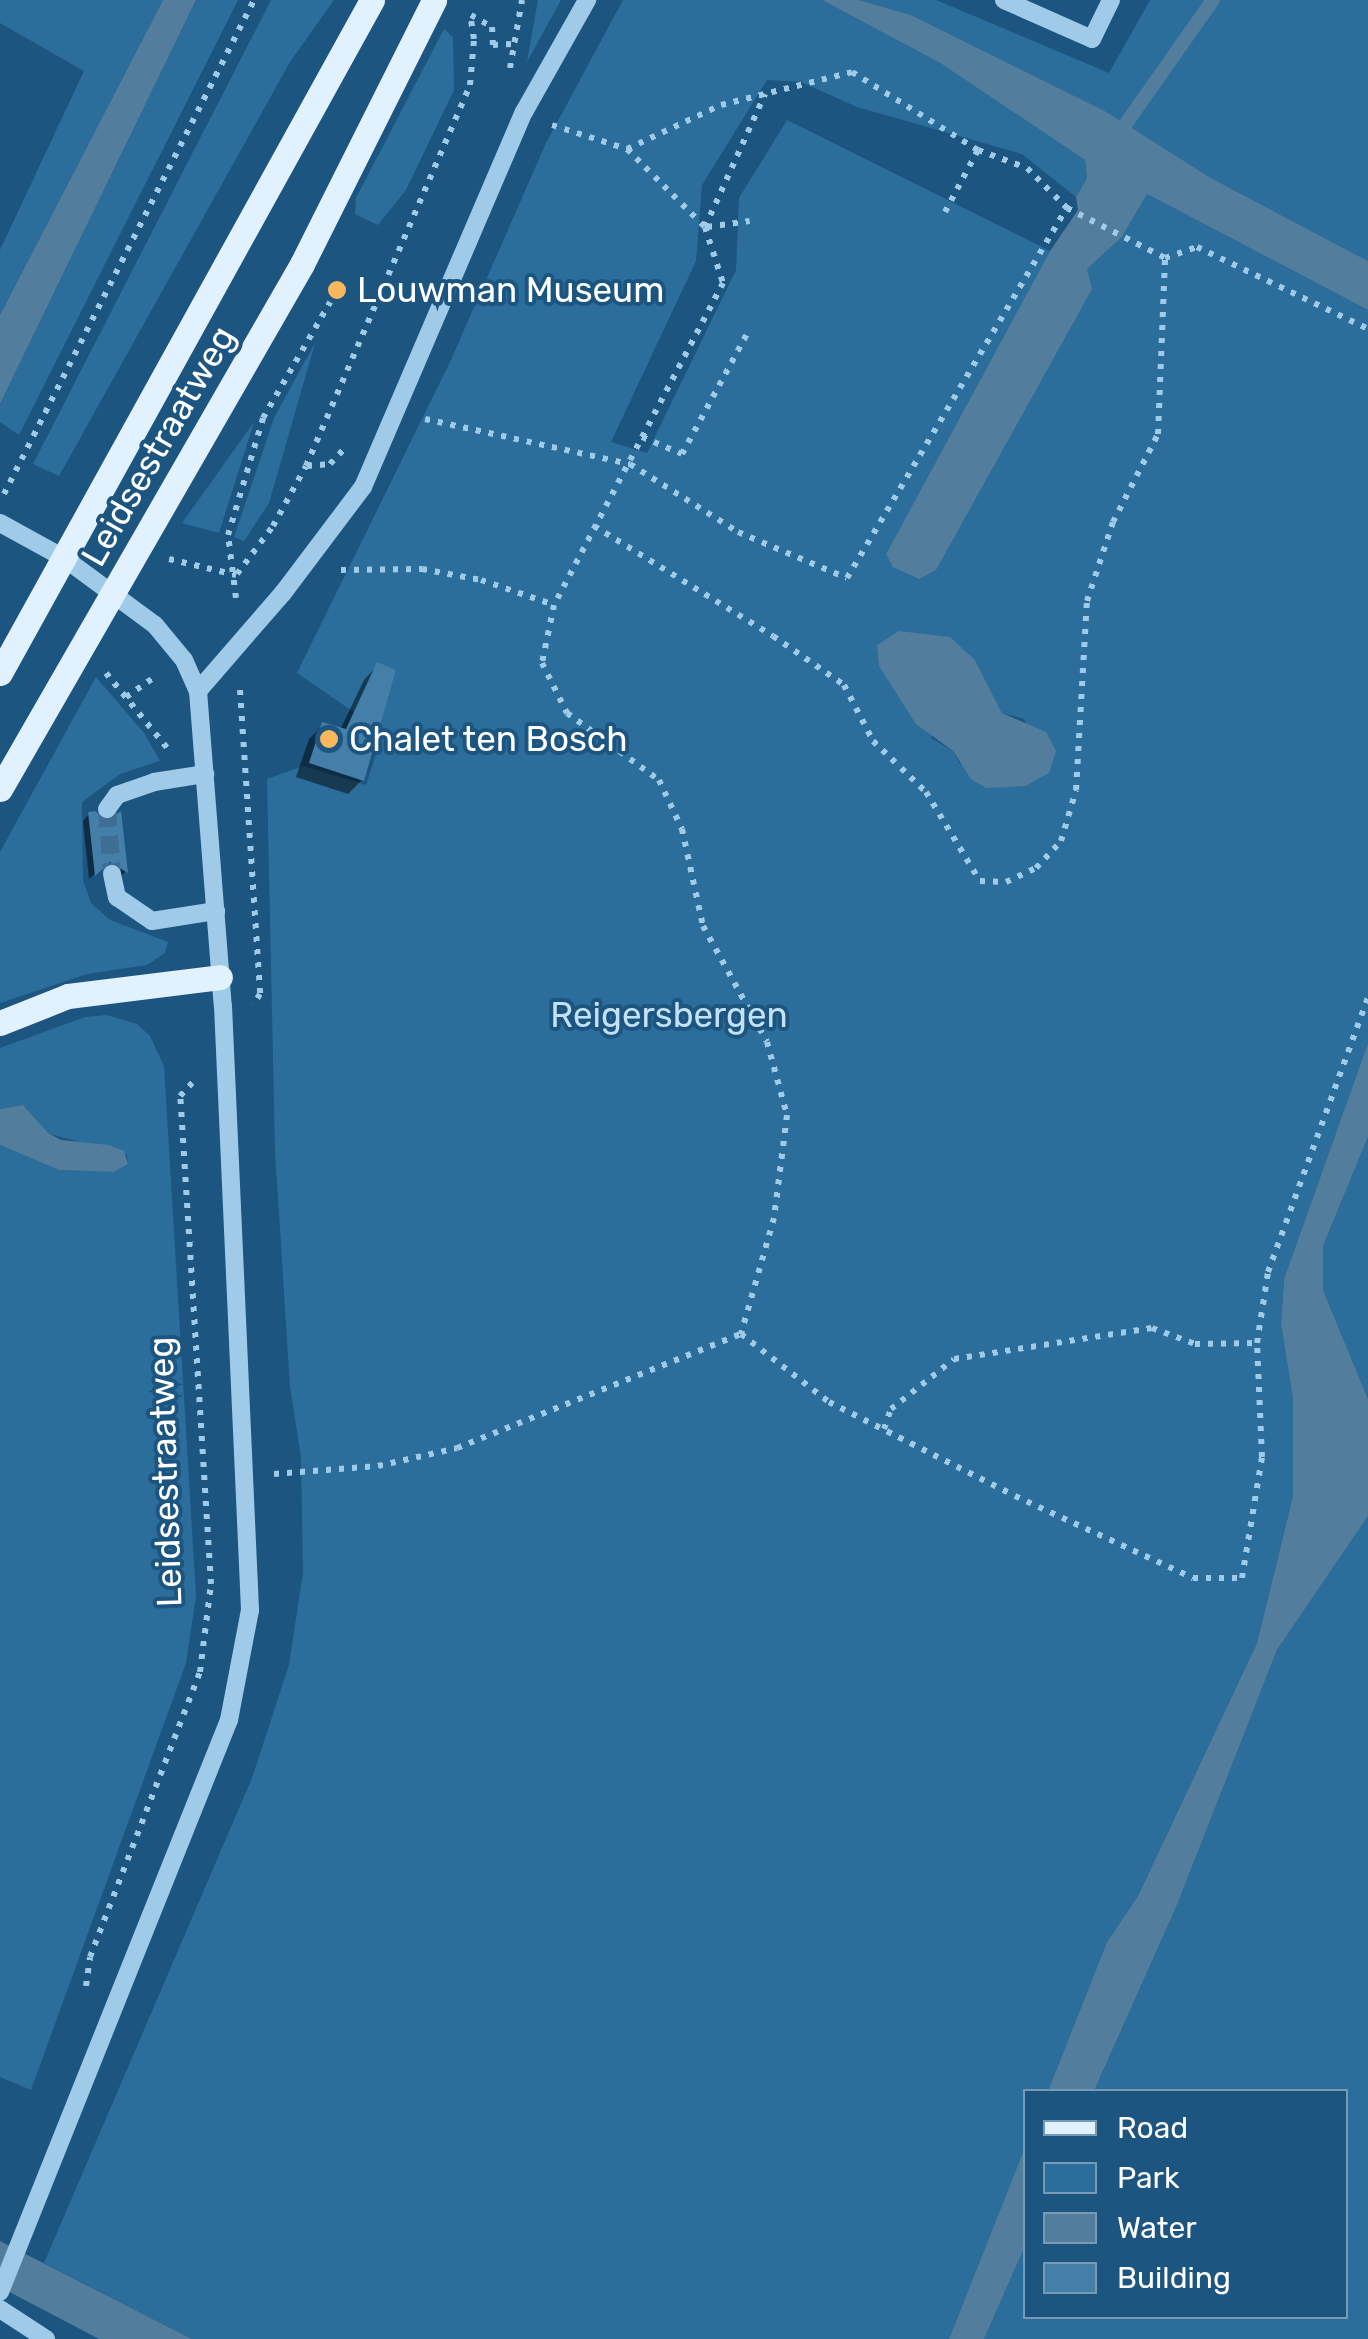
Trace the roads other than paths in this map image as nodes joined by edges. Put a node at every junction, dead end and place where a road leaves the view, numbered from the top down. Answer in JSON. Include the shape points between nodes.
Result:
{"nodes":[{"id":1,"x":372,"y":0,"type":"edge"},
{"id":2,"x":434,"y":0,"type":"edge"},
{"id":3,"x":587,"y":0,"type":"edge"},
{"id":4,"x":1004,"y":0,"type":"edge"},
{"id":5,"x":1111,"y":0,"type":"edge"},
{"id":6,"x":0,"y":522,"type":"edge"},
{"id":7,"x":64,"y":558,"type":"junction"},
{"id":8,"x":112,"y":594,"type":"junction"},
{"id":9,"x":0,"y":673,"type":"edge"},
{"id":10,"x":198,"y":691,"type":"junction"},
{"id":11,"x":205,"y":774,"type":"junction"},
{"id":12,"x":0,"y":789,"type":"edge"},
{"id":13,"x":107,"y":810,"type":"dead end"},
{"id":14,"x":112,"y":874,"type":"tunnel mouth"},
{"id":15,"x":216,"y":911,"type":"junction"},
{"id":16,"x":220,"y":976,"type":"junction"},
{"id":17,"x":0,"y":1023,"type":"edge"},
{"id":18,"x":0,"y":2292,"type":"edge"},
{"id":19,"x":0,"y":2309,"type":"edge"},
{"id":20,"x":46,"y":2339,"type":"edge"}],
"edges":[{"from":1,"to":7,"type":"main road","name":"Leidsestraatweg"},
{"from":2,"to":8,"type":"main road","name":"Leidsestraatweg","via":[[302,264]]},
{"from":3,"to":10,"type":"street","via":[[524,112],[362,487]]},
{"from":4,"to":5,"type":"street","via":[[1092,39]]},
{"from":6,"to":7,"type":"street"},
{"from":7,"to":8,"type":"street"},
{"from":7,"to":9,"type":"main road","name":"Leidsestraatweg"},
{"from":8,"to":10,"type":"street","name":"Leidsestraatweg","via":[[156,624]]},
{"from":8,"to":12,"type":"main road"},
{"from":10,"to":11,"type":"street","name":"Leidsestraatweg"},
{"from":11,"to":13,"type":"street","via":[[117,795]]},
{"from":11,"to":15,"type":"street","name":"Leidsestraatweg"},
{"from":14,"to":15,"type":"street","via":[[117,897],[152,921]]},
{"from":15,"to":16,"type":"street","name":"Leidsestraatweg"},
{"from":16,"to":17,"type":"main road","via":[[68,996]]},
{"from":16,"to":18,"type":"street","name":"Leidsestraatweg","via":[[250,1610],[230,1720]]},
{"from":19,"to":20,"type":"street"}]}
